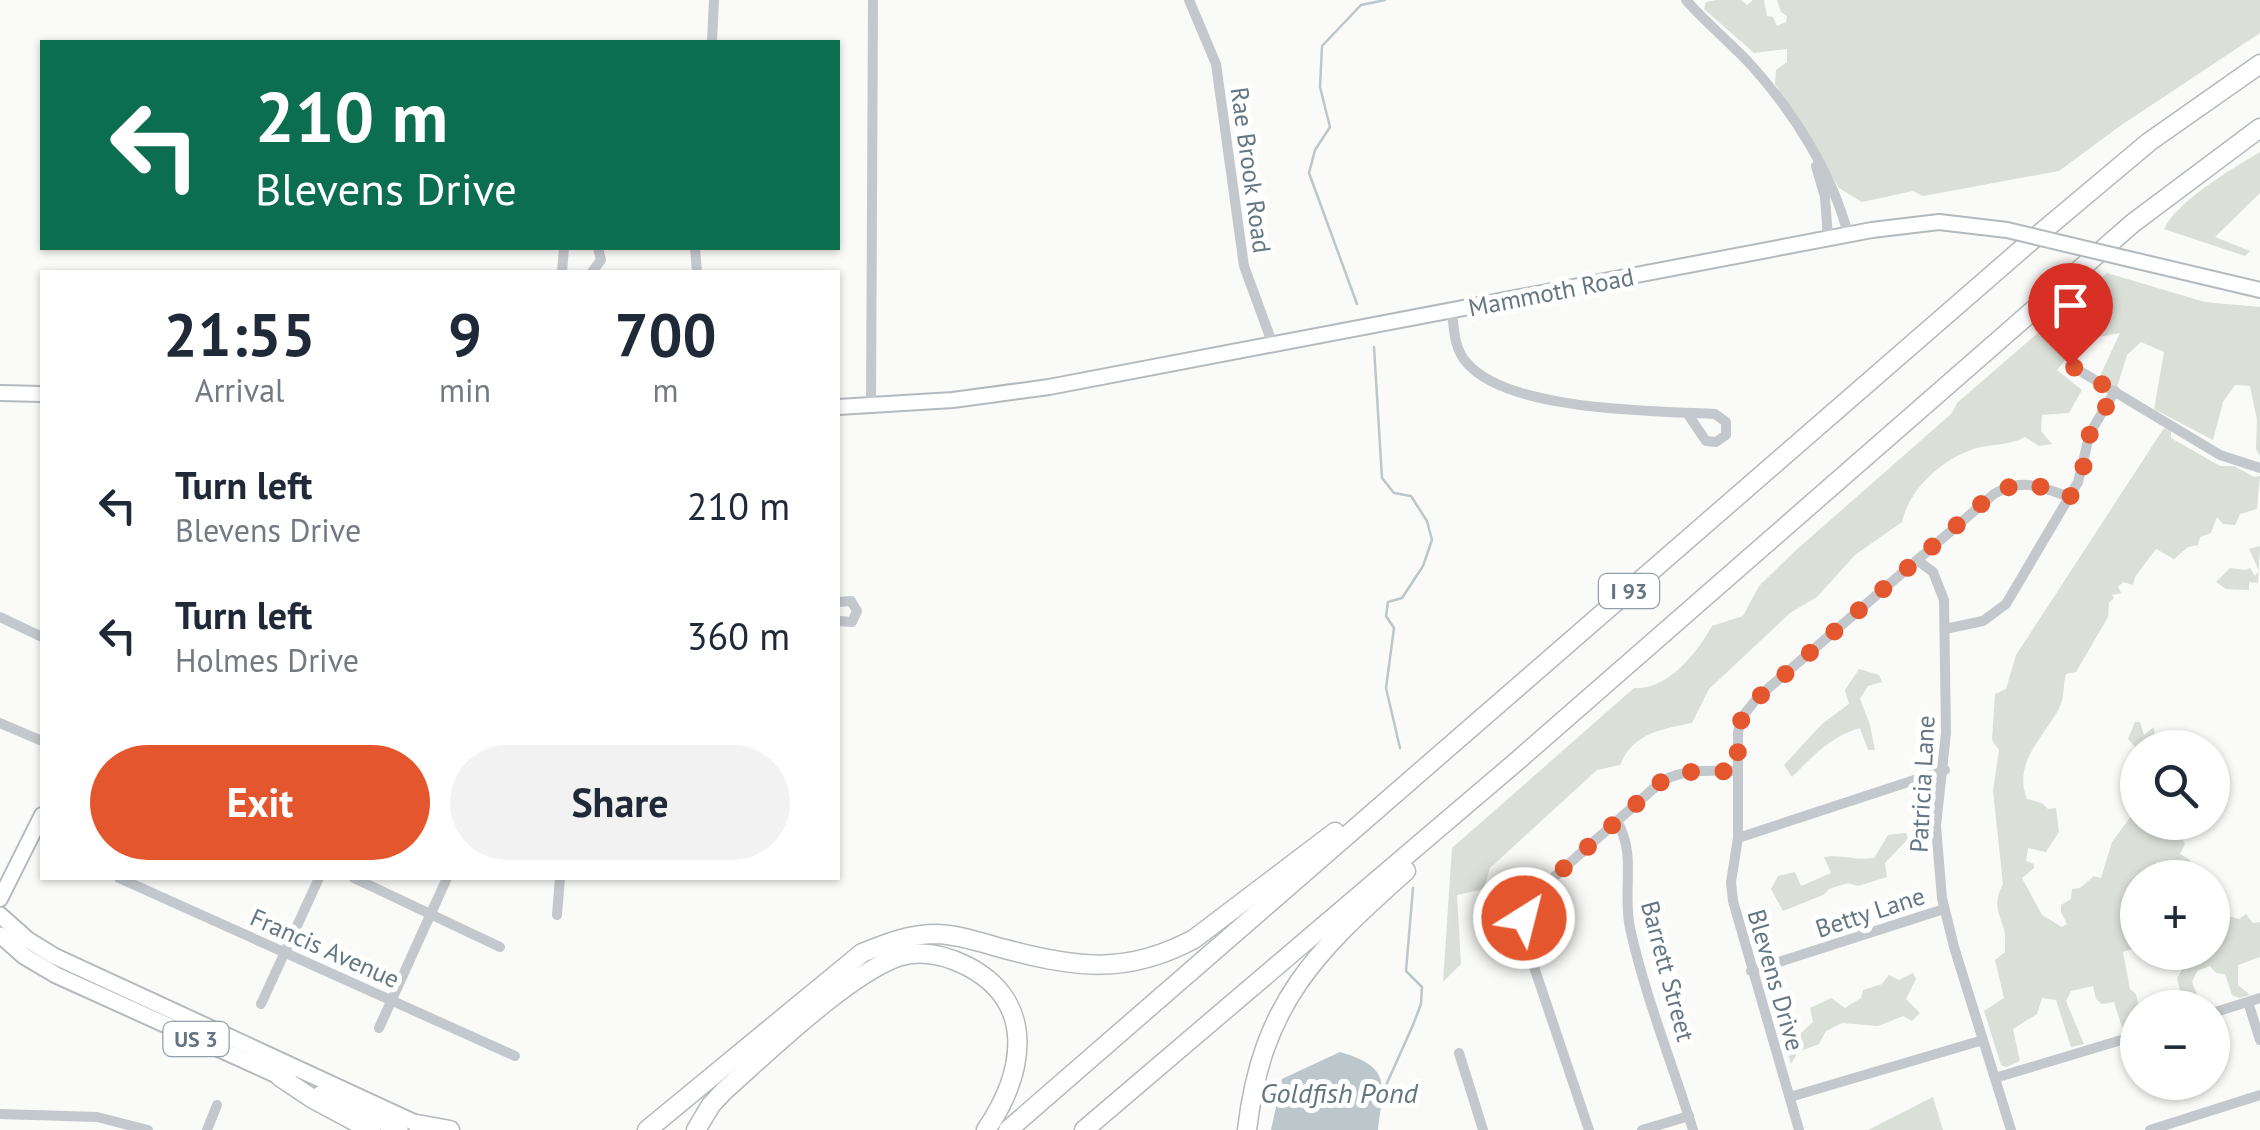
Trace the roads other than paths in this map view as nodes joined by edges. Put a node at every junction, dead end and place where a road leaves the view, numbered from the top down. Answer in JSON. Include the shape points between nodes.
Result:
{"nodes":[{"id":1,"x":714,"y":0,"type":"edge"},
{"id":2,"x":873,"y":0,"type":"edge"},
{"id":3,"x":1190,"y":0,"type":"edge"},
{"id":4,"x":1686,"y":0,"type":"edge"},
{"id":5,"x":712,"y":40,"type":"edge"},
{"id":6,"x":2260,"y":64,"type":"edge"},
{"id":7,"x":2260,"y":128,"type":"edge"},
{"id":8,"x":1811,"y":151,"type":"junction"},
{"id":9,"x":1848,"y":234,"type":"junction"},
{"id":10,"x":1828,"y":238,"type":"junction"},
{"id":11,"x":2260,"y":290,"type":"edge"},
{"id":12,"x":1452,"y":312,"type":"junction"},
{"id":13,"x":1273,"y":345,"type":"junction"},
{"id":14,"x":2070,"y":365,"type":"dead end"},
{"id":15,"x":2115,"y":392,"type":"junction"},
{"id":16,"x":0,"y":393,"type":"edge"},
{"id":17,"x":40,"y":394,"type":"edge"},
{"id":18,"x":840,"y":407,"type":"edge"},
{"id":19,"x":871,"y":407,"type":"junction"},
{"id":20,"x":1688,"y":413,"type":"dead end"},
{"id":21,"x":2260,"y":468,"type":"edge"},
{"id":22,"x":2070,"y":497,"type":"junction"},
{"id":23,"x":1917,"y":560,"type":"junction"},
{"id":24,"x":840,"y":602,"type":"edge"},
{"id":25,"x":0,"y":617,"type":"edge"},
{"id":26,"x":840,"y":622,"type":"edge"},
{"id":27,"x":1945,"y":629,"type":"junction"},
{"id":28,"x":40,"y":635,"type":"edge"},
{"id":29,"x":0,"y":722,"type":"edge"},
{"id":30,"x":40,"y":741,"type":"edge"},
{"id":31,"x":1516,"y":762,"type":"junction"},
{"id":32,"x":1945,"y":770,"type":"junction"},
{"id":33,"x":1737,"y":771,"type":"junction"},
{"id":34,"x":1395,"y":795,"type":"junction"},
{"id":35,"x":1617,"y":821,"type":"junction"},
{"id":36,"x":1738,"y":838,"type":"junction"},
{"id":37,"x":38,"y":841,"type":"edge"},
{"id":38,"x":124,"y":880,"type":"edge"},
{"id":39,"x":319,"y":880,"type":"edge"},
{"id":40,"x":358,"y":880,"type":"edge"},
{"id":41,"x":445,"y":880,"type":"edge"},
{"id":42,"x":560,"y":880,"type":"edge"},
{"id":43,"x":0,"y":899,"type":"edge"},
{"id":44,"x":1944,"y":910,"type":"junction"},
{"id":45,"x":430,"y":912,"type":"junction"},
{"id":46,"x":0,"y":915,"type":"edge"},
{"id":47,"x":557,"y":915,"type":"dead end"},
{"id":48,"x":0,"y":935,"type":"edge"},
{"id":49,"x":500,"y":947,"type":"dead end"},
{"id":50,"x":285,"y":951,"type":"junction"},
{"id":51,"x":1751,"y":971,"type":"junction"},
{"id":52,"x":390,"y":999,"type":"junction"},
{"id":53,"x":2254,"y":1000,"type":"edge"},
{"id":54,"x":261,"y":1004,"type":"dead end"},
{"id":55,"x":379,"y":1028,"type":"dead end"},
{"id":56,"x":1983,"y":1040,"type":"junction"},
{"id":57,"x":2120,"y":1040,"type":"edge"},
{"id":58,"x":2260,"y":1040,"type":"edge"},
{"id":59,"x":1459,"y":1053,"type":"dead end"},
{"id":60,"x":515,"y":1056,"type":"dead end"},
{"id":61,"x":280,"y":1077,"type":"junction"},
{"id":62,"x":1995,"y":1078,"type":"junction"},
{"id":63,"x":2260,"y":1095,"type":"edge"},
{"id":64,"x":1790,"y":1097,"type":"junction"},
{"id":65,"x":217,"y":1105,"type":"dead end"},
{"id":66,"x":0,"y":1114,"type":"edge"},
{"id":67,"x":1688,"y":1116,"type":"junction"},
{"id":68,"x":416,"y":1128,"type":"edge"},
{"id":69,"x":148,"y":1130,"type":"edge"},
{"id":70,"x":207,"y":1130,"type":"edge"},
{"id":71,"x":371,"y":1130,"type":"edge"},
{"id":72,"x":450,"y":1130,"type":"edge"},
{"id":73,"x":647,"y":1130,"type":"edge"},
{"id":74,"x":696,"y":1130,"type":"edge"},
{"id":75,"x":986,"y":1130,"type":"edge"},
{"id":76,"x":1008,"y":1130,"type":"edge"},
{"id":77,"x":1084,"y":1130,"type":"edge"},
{"id":78,"x":1247,"y":1130,"type":"edge"},
{"id":79,"x":1483,"y":1130,"type":"edge"},
{"id":80,"x":1590,"y":1130,"type":"edge"},
{"id":81,"x":1642,"y":1130,"type":"edge"},
{"id":82,"x":1693,"y":1130,"type":"edge"},
{"id":83,"x":1800,"y":1130,"type":"edge"},
{"id":84,"x":2011,"y":1130,"type":"edge"},
{"id":85,"x":2150,"y":1130,"type":"edge"}],
"edges":[{"from":1,"to":5,"type":"street"},
{"from":2,"to":19,"type":"street"},
{"from":3,"to":13,"type":"street","name":"Rae Brook Road","via":[[1216,64],[1244,266]]},
{"from":4,"to":8,"type":"street","via":[[1760,76]]},
{"from":6,"to":34,"type":"highway","number":"I 93","via":[[2117,168]]},
{"from":7,"to":31,"type":"highway","number":"I 93","via":[[2119,234]]},
{"from":8,"to":9,"type":"street"},
{"from":8,"to":10,"type":"street"},
{"from":9,"to":10,"type":"main road","name":"Mammoth Road"},
{"from":9,"to":11,"type":"main road","name":"Mammoth Road","bridge":true,"via":[[1938,222],[2007,230]]},
{"from":10,"to":12,"type":"main road","name":"Mammoth Road"},
{"from":12,"to":13,"type":"main road","name":"Mammoth Road"},
{"from":12,"to":20,"type":"street","via":[[1462,357],[1508,389]]},
{"from":13,"to":19,"type":"main road","name":"Mammoth Road","via":[[1049,387]]},
{"from":14,"to":15,"type":"street"},
{"from":15,"to":21,"type":"street","via":[[2220,455]]},
{"from":15,"to":22,"type":"street","via":[[2090,433]]},
{"from":16,"to":17,"type":"main road"},
{"from":18,"to":19,"type":"main road","name":"Mammoth Road"},
{"from":22,"to":23,"type":"street","name":"Blevens Drive","via":[[2033,484],[2009,486]]},
{"from":22,"to":27,"type":"street","via":[[2003,608],[1979,623]]},
{"from":23,"to":27,"type":"street","name":"Patricia Lane","via":[[1943,590]]},
{"from":23,"to":33,"type":"street","name":"Blevens Drive","via":[[1752,703],[1739,724]]},
{"from":24,"to":26,"type":"street","via":[[852,601],[857,611],[852,622]]},
{"from":25,"to":28,"type":"street"},
{"from":27,"to":32,"type":"street","name":"Patricia Lane"},
{"from":29,"to":30,"type":"street"},
{"from":31,"to":77,"type":"highway","number":"I 93"},
{"from":31,"to":78,"type":"highway","via":[[1303,972],[1268,1038]]},
{"from":32,"to":36,"type":"street"},
{"from":32,"to":44,"type":"street","name":"Patricia Lane","via":[[1936,826]]},
{"from":33,"to":35,"type":"street","via":[[1675,774]]},
{"from":33,"to":36,"type":"street","name":"Blevens Drive"},
{"from":34,"to":73,"type":"highway","via":[[1352,819],[1194,939],[1131,963],[1071,965],[935,934],[900,937],[862,953]]},
{"from":34,"to":76,"type":"highway","number":"I 93"},
{"from":35,"to":67,"type":"street","name":"Barrett Street","via":[[1629,854],[1632,938]]},
{"from":35,"to":80,"type":"street","via":[[1536,893],[1524,918]]},
{"from":36,"to":51,"type":"street","name":"Blevens Drive","via":[[1732,894]]},
{"from":37,"to":43,"type":"main road"},
{"from":38,"to":50,"type":"street","name":"Francis Avenue"},
{"from":39,"to":50,"type":"street"},
{"from":40,"to":45,"type":"street"},
{"from":41,"to":45,"type":"street"},
{"from":42,"to":47,"type":"street"},
{"from":44,"to":51,"type":"street","name":"Betty Lane"},
{"from":44,"to":56,"type":"street","name":"Patricia Lane"},
{"from":45,"to":49,"type":"street"},
{"from":45,"to":52,"type":"street"},
{"from":46,"to":68,"type":"main road","number":"US 3","via":[[54,956]]},
{"from":48,"to":61,"type":"main road","number":"US 3","via":[[56,975]]},
{"from":50,"to":52,"type":"street","name":"Francis Avenue"},
{"from":50,"to":54,"type":"street"},
{"from":51,"to":64,"type":"street","name":"Blevens Drive"},
{"from":52,"to":55,"type":"street"},
{"from":52,"to":60,"type":"street","name":"Francis Avenue"},
{"from":53,"to":58,"type":"street"},
{"from":56,"to":62,"type":"street","name":"Patricia Lane"},
{"from":56,"to":64,"type":"street"},
{"from":57,"to":62,"type":"street"},
{"from":59,"to":79,"type":"street"},
{"from":61,"to":68,"type":"main road","number":"US 3"},
{"from":61,"to":71,"type":"highway"},
{"from":62,"to":84,"type":"street","name":"Patricia Lane"},
{"from":63,"to":85,"type":"street"},
{"from":64,"to":83,"type":"street","name":"Blevens Drive"},
{"from":65,"to":70,"type":"street"},
{"from":66,"to":69,"type":"street","via":[[97,1117]]},
{"from":67,"to":81,"type":"street"},
{"from":67,"to":82,"type":"street","name":"Barrett Street"},
{"from":68,"to":72,"type":"highway"},
{"from":74,"to":75,"type":"highway","via":[[724,1091],[850,984],[880,964],[930,954],[984,975],[1006,997],[1017,1030],[1017,1067]]}]}
